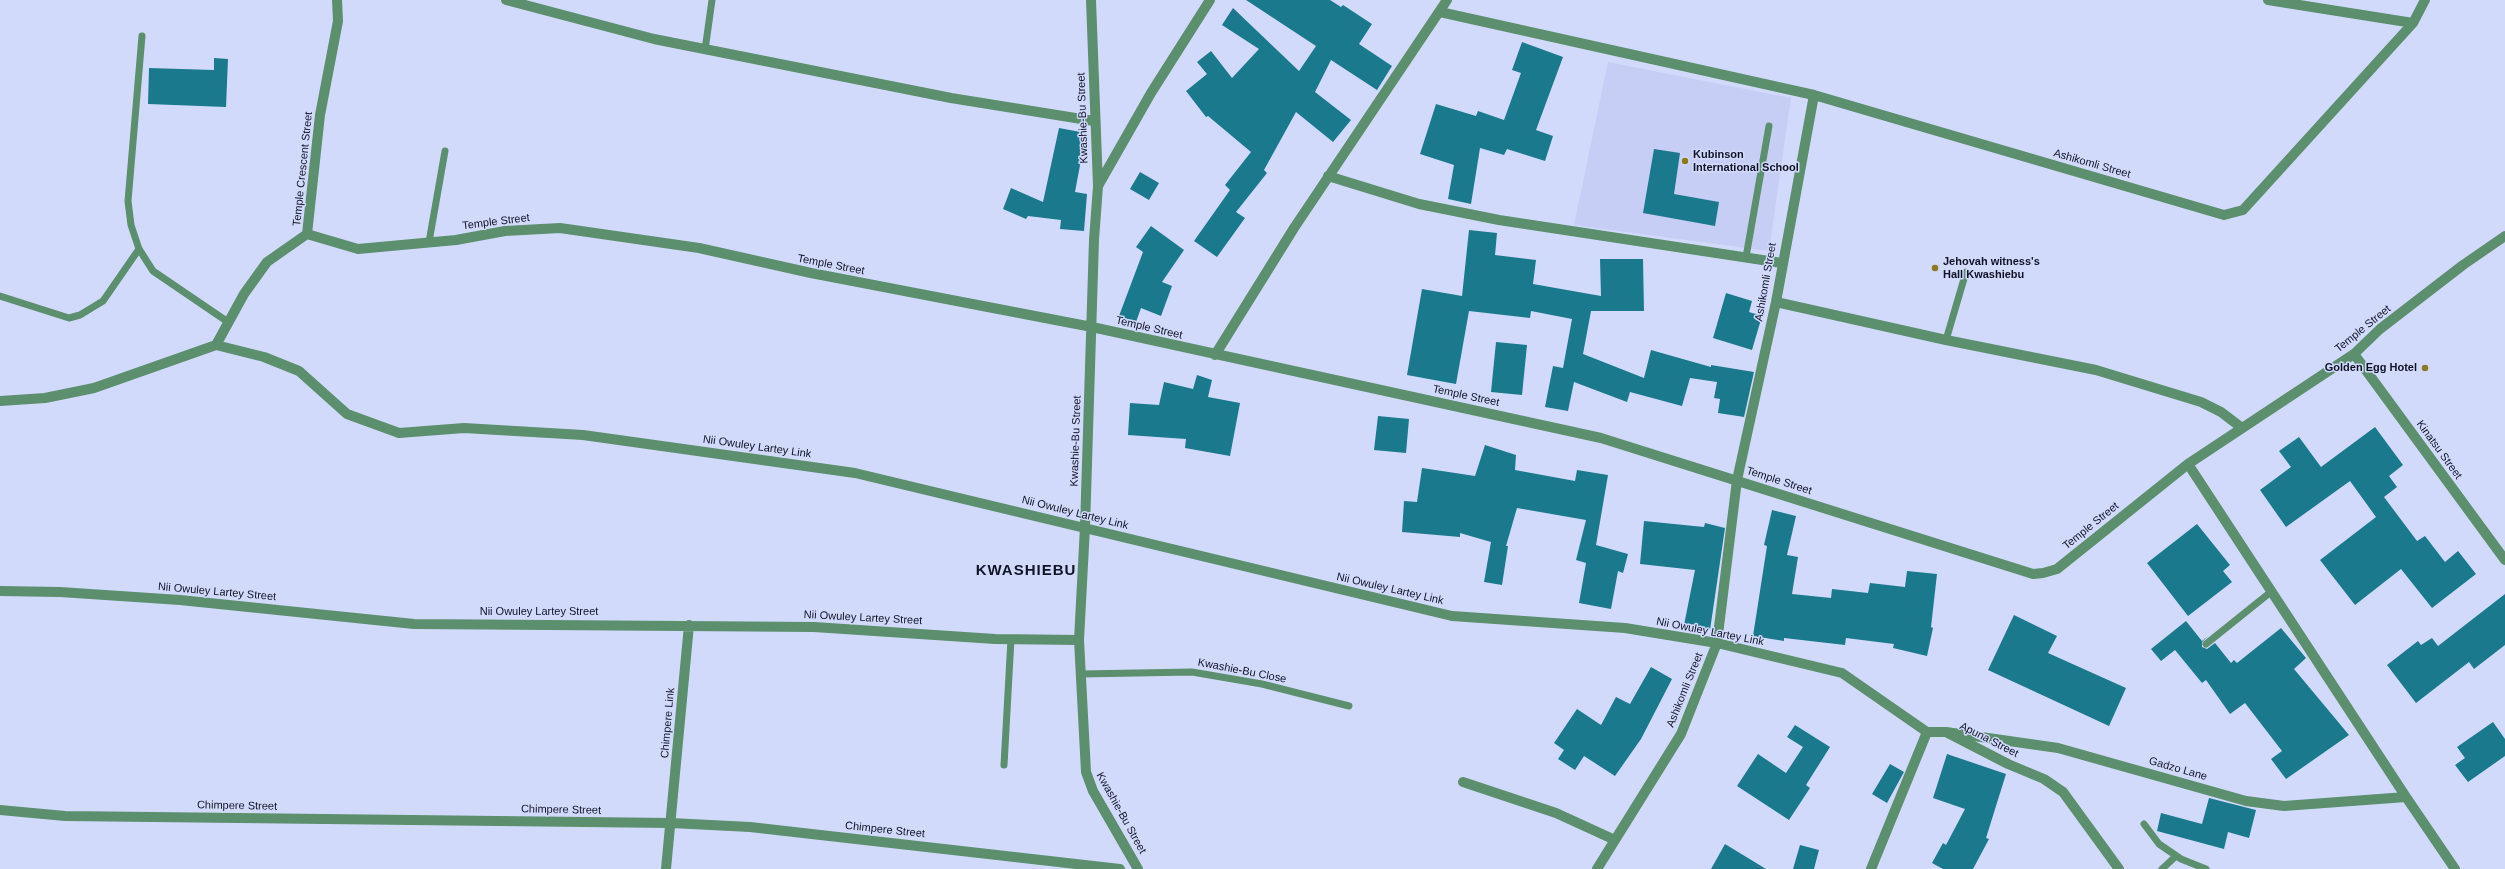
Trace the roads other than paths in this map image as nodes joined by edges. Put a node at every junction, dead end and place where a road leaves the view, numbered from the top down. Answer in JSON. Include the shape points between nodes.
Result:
{"nodes":[{"id":1,"x":337,"y":0,"type":"edge"},
{"id":2,"x":506,"y":0,"type":"edge"},
{"id":3,"x":712,"y":0,"type":"edge"},
{"id":4,"x":1091,"y":0,"type":"edge"},
{"id":5,"x":1210,"y":0,"type":"edge"},
{"id":6,"x":1447,"y":0,"type":"edge"},
{"id":7,"x":2268,"y":0,"type":"edge"},
{"id":8,"x":2425,"y":0,"type":"edge"},
{"id":9,"x":1440,"y":12,"type":"junction"},
{"id":10,"x":2413,"y":23,"type":"junction"},
{"id":11,"x":142,"y":36,"type":"dead end"},
{"id":12,"x":705,"y":50,"type":"junction"},
{"id":13,"x":1814,"y":95,"type":"junction"},
{"id":14,"x":1094,"y":121,"type":"junction"},
{"id":15,"x":1769,"y":126,"type":"dead end"},
{"id":16,"x":445,"y":151,"type":"dead end"},
{"id":17,"x":1328,"y":176,"type":"junction"},
{"id":18,"x":1098,"y":186,"type":"junction"},
{"id":19,"x":308,"y":234,"type":"junction"},
{"id":20,"x":2505,"y":236,"type":"edge"},
{"id":21,"x":429,"y":242,"type":"junction"},
{"id":22,"x":139,"y":249,"type":"junction"},
{"id":23,"x":1746,"y":257,"type":"junction"},
{"id":24,"x":1782,"y":263,"type":"junction"},
{"id":25,"x":1966,"y":272,"type":"dead end"},
{"id":26,"x":0,"y":296,"type":"edge"},
{"id":27,"x":1776,"y":302,"type":"junction"},
{"id":28,"x":228,"y":322,"type":"junction"},
{"id":29,"x":1092,"y":327,"type":"junction"},
{"id":30,"x":1946,"y":340,"type":"junction"},
{"id":31,"x":216,"y":345,"type":"junction"},
{"id":32,"x":2354,"y":354,"type":"junction"},
{"id":33,"x":1215,"y":355,"type":"junction"},
{"id":34,"x":0,"y":401,"type":"edge"},
{"id":35,"x":2242,"y":428,"type":"junction"},
{"id":36,"x":2188,"y":464,"type":"junction"},
{"id":37,"x":1737,"y":480,"type":"junction"},
{"id":38,"x":1085,"y":527,"type":"junction"},
{"id":39,"x":2505,"y":560,"type":"edge"},
{"id":40,"x":0,"y":591,"type":"edge"},
{"id":41,"x":2272,"y":591,"type":"junction"},
{"id":42,"x":689,"y":625,"type":"junction"},
{"id":43,"x":1011,"y":639,"type":"junction"},
{"id":44,"x":1079,"y":640,"type":"junction"},
{"id":45,"x":1717,"y":643,"type":"junction"},
{"id":46,"x":2206,"y":644,"type":"dead end"},
{"id":47,"x":1081,"y":674,"type":"junction"},
{"id":48,"x":1349,"y":706,"type":"dead end"},
{"id":49,"x":1927,"y":732,"type":"junction"},
{"id":50,"x":1946,"y":732,"type":"junction"},
{"id":51,"x":1004,"y":765,"type":"dead end"},
{"id":52,"x":1463,"y":782,"type":"dead end"},
{"id":53,"x":2406,"y":797,"type":"junction"},
{"id":54,"x":0,"y":810,"type":"edge"},
{"id":55,"x":671,"y":823,"type":"junction"},
{"id":56,"x":2144,"y":824,"type":"dead end"},
{"id":57,"x":1615,"y":840,"type":"junction"},
{"id":58,"x":2176,"y":856,"type":"junction"},
{"id":59,"x":666,"y":869,"type":"edge"},
{"id":60,"x":1120,"y":869,"type":"edge"},
{"id":61,"x":1138,"y":869,"type":"edge"},
{"id":62,"x":1597,"y":869,"type":"edge"},
{"id":63,"x":1871,"y":869,"type":"edge"},
{"id":64,"x":2119,"y":869,"type":"edge"},
{"id":65,"x":2162,"y":869,"type":"edge"},
{"id":66,"x":2206,"y":869,"type":"edge"},
{"id":67,"x":2455,"y":869,"type":"edge"}],
"edges":[{"from":1,"to":19,"type":"street","name":"Temple Crescent Street","via":[[338,21],[320,115]]},
{"from":2,"to":12,"type":"street","via":[[654,40]]},
{"from":3,"to":12,"type":"lane"},
{"from":4,"to":14,"type":"street","name":"Kwashie-Bu Street"},
{"from":5,"to":18,"type":"street","via":[[1151,93]]},
{"from":6,"to":9,"type":"street"},
{"from":7,"to":10,"type":"street"},
{"from":8,"to":10,"type":"street"},
{"from":9,"to":13,"type":"street"},
{"from":9,"to":17,"type":"street"},
{"from":10,"to":13,"type":"street","name":"Ashikomli Street","via":[[2243,210],[2224,215]]},
{"from":11,"to":22,"type":"lane","via":[[128,201],[131,225]]},
{"from":12,"to":14,"type":"street","via":[[951,98]]},
{"from":13,"to":24,"type":"street","name":"Ashikomli Street"},
{"from":14,"to":18,"type":"street","name":"Kwashie-Bu Street"},
{"from":15,"to":23,"type":"lane"},
{"from":16,"to":21,"type":"lane"},
{"from":17,"to":23,"type":"street","via":[[1420,204],[1499,220]]},
{"from":17,"to":33,"type":"street"},
{"from":18,"to":29,"type":"street","name":"Kwashie-Bu Street"},
{"from":19,"to":21,"type":"street","name":"Temple Street","via":[[358,249]]},
{"from":19,"to":28,"type":"street","name":"Temple Crescent Street","via":[[267,262]]},
{"from":20,"to":32,"type":"street","name":"Temple Street","via":[[2392,320]]},
{"from":21,"to":29,"type":"street","name":"Temple Street","via":[[505,231],[560,228],[699,248],[811,273]]},
{"from":22,"to":26,"type":"lane","via":[[103,301],[80,315],[69,318]]},
{"from":22,"to":28,"type":"lane","via":[[153,271]]},
{"from":23,"to":24,"type":"street"},
{"from":24,"to":27,"type":"street","name":"Ashikomli Street"},
{"from":25,"to":30,"type":"lane"},
{"from":27,"to":30,"type":"street"},
{"from":27,"to":37,"type":"street","name":"Ashikomli Street"},
{"from":28,"to":31,"type":"street","name":"Temple Crescent Street"},
{"from":29,"to":33,"type":"street","name":"Temple Street"},
{"from":29,"to":38,"type":"street","name":"Kwashie-Bu Street"},
{"from":30,"to":35,"type":"street","via":[[2096,370],[2201,402]]},
{"from":31,"to":34,"type":"street","via":[[94,388],[45,398]]},
{"from":31,"to":38,"type":"street","name":"Nii Owuley Lartey Link","via":[[299,371],[347,414],[399,433],[464,428],[583,435],[855,473]]},
{"from":32,"to":35,"type":"street","name":"Temple Street"},
{"from":32,"to":39,"type":"street","name":"Kinatsu Street"},
{"from":33,"to":37,"type":"street","name":"Temple Street","via":[[1601,438]]},
{"from":35,"to":36,"type":"street","name":"Temple Street"},
{"from":36,"to":37,"type":"street","name":"Temple Street","via":[[2057,569],[2033,574]]},
{"from":36,"to":41,"type":"street"},
{"from":37,"to":45,"type":"street","name":"Ashikomli Street"},
{"from":38,"to":44,"type":"street","name":"Kwashie-Bu Street"},
{"from":38,"to":45,"type":"street","name":"Nii Owuley Lartey Link","via":[[1452,616],[1625,628]]},
{"from":40,"to":42,"type":"street","name":"Nii Owuley Lartey Street","via":[[60,592],[173,600],[414,624]]},
{"from":41,"to":46,"type":"lane"},
{"from":41,"to":53,"type":"street"},
{"from":42,"to":43,"type":"street","name":"Nii Owuley Lartey Street","via":[[814,627]]},
{"from":42,"to":55,"type":"street","name":"Chimpere Link"},
{"from":43,"to":44,"type":"street","name":"Nii Owuley Lartey Street"},
{"from":43,"to":51,"type":"lane"},
{"from":44,"to":47,"type":"street","name":"Kwashie-Bu Street"},
{"from":45,"to":49,"type":"street","name":"Nii Owuley Lartey Link","via":[[1842,673]]},
{"from":45,"to":57,"type":"street","name":"Ashikomli Street","via":[[1681,734]]},
{"from":47,"to":48,"type":"lane","name":"Kwashie-Bu Close","via":[[1192,672],[1262,684]]},
{"from":47,"to":61,"type":"street","name":"Kwashie-Bu Street","via":[[1086,772],[1093,791]]},
{"from":49,"to":50,"type":"street","name":"Apuna Street"},
{"from":49,"to":63,"type":"street"},
{"from":50,"to":53,"type":"street","name":"Gadzo Lane","via":[[2058,748],[2246,800],[2284,806]]},
{"from":50,"to":64,"type":"street","name":"Apuna Street","via":[[2044,779],[2062,792]]},
{"from":52,"to":57,"type":"street","via":[[1556,812]]},
{"from":53,"to":67,"type":"street"},
{"from":54,"to":55,"type":"street","name":"Chimpere Street","via":[[65,816]]},
{"from":55,"to":59,"type":"street","name":"Chimpere Link"},
{"from":55,"to":60,"type":"street","name":"Chimpere Street","via":[[750,827]]},
{"from":56,"to":58,"type":"lane","via":[[2159,844]]},
{"from":57,"to":62,"type":"street","name":"Ashikomli Street"},
{"from":58,"to":65,"type":"lane"},
{"from":58,"to":66,"type":"lane"}]}
